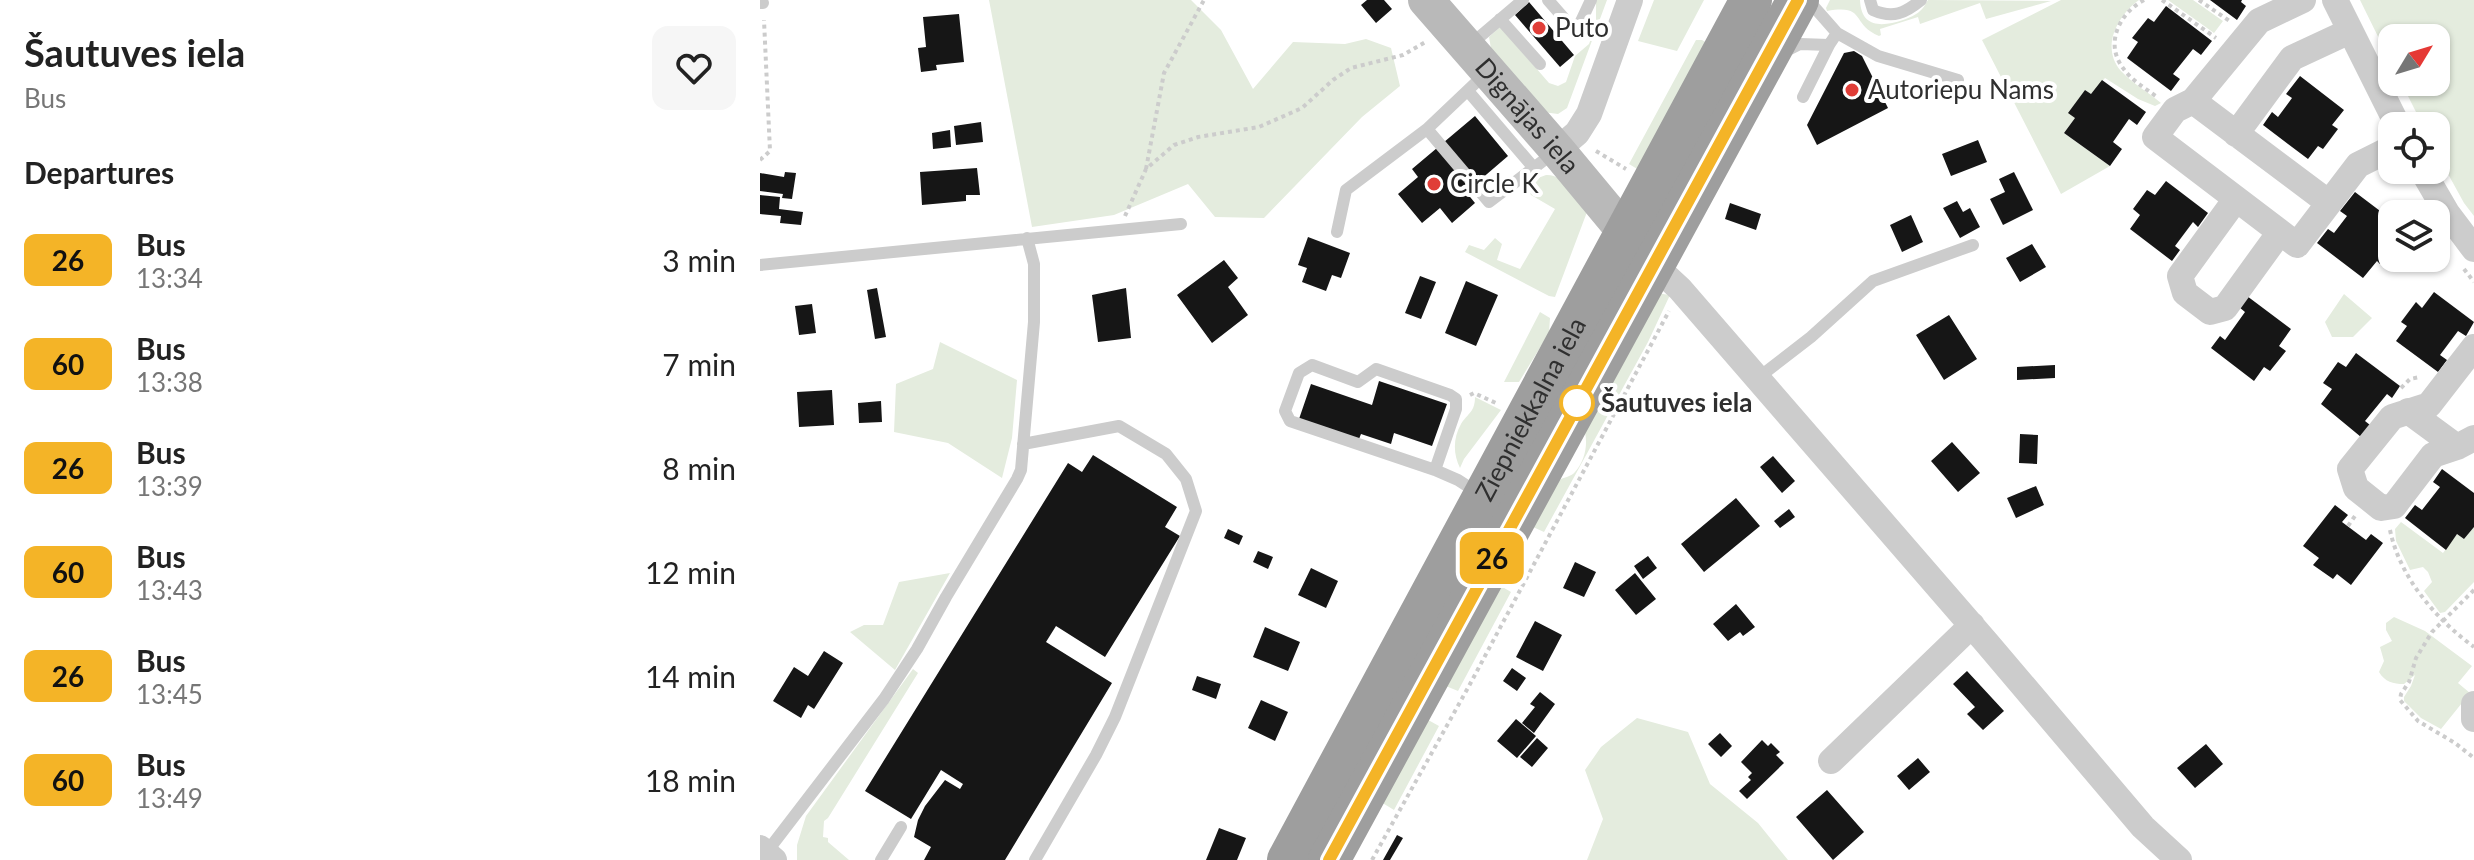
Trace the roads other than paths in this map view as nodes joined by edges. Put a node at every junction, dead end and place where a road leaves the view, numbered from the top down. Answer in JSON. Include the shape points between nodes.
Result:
{"nodes":[{"id":1,"x":1523,"y":0,"type":"edge"},
{"id":2,"x":1548,"y":0,"type":"edge"},
{"id":3,"x":1591,"y":0,"type":"edge"},
{"id":4,"x":1630,"y":0,"type":"edge"},
{"id":5,"x":1808,"y":0,"type":"edge"},
{"id":6,"x":1870,"y":0,"type":"edge"},
{"id":7,"x":1921,"y":0,"type":"edge"},
{"id":8,"x":2303,"y":0,"type":"edge"},
{"id":9,"x":2335,"y":0,"type":"edge"},
{"id":10,"x":1747,"y":7,"type":"edge"},
{"id":11,"x":1500,"y":19,"type":"junction"},
{"id":12,"x":1781,"y":31,"type":"edge"},
{"id":13,"x":2350,"y":31,"type":"junction"},
{"id":14,"x":1837,"y":33,"type":"junction"},
{"id":15,"x":1451,"y":34,"type":"edge"},
{"id":16,"x":1829,"y":45,"type":"junction"},
{"id":17,"x":1540,"y":64,"type":"dead end"},
{"id":18,"x":1958,"y":80,"type":"dead end"},
{"id":19,"x":1803,"y":97,"type":"dead end"},
{"id":20,"x":2193,"y":101,"type":"junction"},
{"id":21,"x":2391,"y":112,"type":"edge"},
{"id":22,"x":1427,"y":129,"type":"junction"},
{"id":23,"x":2236,"y":134,"type":"junction"},
{"id":24,"x":1556,"y":150,"type":"junction"},
{"id":25,"x":2378,"y":155,"type":"edge"},
{"id":26,"x":2430,"y":184,"type":"edge"},
{"id":27,"x":2236,"y":199,"type":"junction"},
{"id":28,"x":2329,"y":203,"type":"junction"},
{"id":29,"x":1181,"y":224,"type":"dead end"},
{"id":30,"x":1337,"y":232,"type":"dead end"},
{"id":31,"x":2280,"y":232,"type":"junction"},
{"id":32,"x":1626,"y":233,"type":"junction"},
{"id":33,"x":1027,"y":238,"type":"junction"},
{"id":34,"x":1973,"y":245,"type":"dead end"},
{"id":35,"x":2474,"y":249,"type":"edge"},
{"id":36,"x":1653,"y":264,"type":"junction"},
{"id":37,"x":760,"y":265,"type":"edge"},
{"id":38,"x":2474,"y":347,"type":"edge"},
{"id":39,"x":1758,"y":378,"type":"junction"},
{"id":40,"x":2408,"y":411,"type":"junction"},
{"id":41,"x":1523,"y":435,"type":"junction"},
{"id":42,"x":2465,"y":443,"type":"edge"},
{"id":43,"x":1023,"y":444,"type":"junction"},
{"id":44,"x":1435,"y":470,"type":"junction"},
{"id":45,"x":1484,"y":497,"type":"junction"},
{"id":46,"x":1972,"y":625,"type":"junction"},
{"id":47,"x":2474,"y":704,"type":"edge"},
{"id":48,"x":2474,"y":719,"type":"edge"},
{"id":49,"x":1831,"y":761,"type":"dead end"},
{"id":50,"x":901,"y":827,"type":"dead end"},
{"id":51,"x":767,"y":854,"type":"edge"},
{"id":52,"x":881,"y":860,"type":"edge"},
{"id":53,"x":1035,"y":860,"type":"edge"},
{"id":54,"x":1288,"y":860,"type":"edge"},
{"id":55,"x":1329,"y":860,"type":"edge"},
{"id":56,"x":2179,"y":860,"type":"edge"}],
"edges":[{"from":1,"to":11,"type":"lane"},
{"from":2,"to":3,"type":"lane","via":[[1576,32]]},
{"from":4,"to":24,"type":"street","via":[[1589,114]]},
{"from":5,"to":14,"type":"lane"},
{"from":6,"to":7,"type":"lane","via":[[1878,13],[1898,15]]},
{"from":8,"to":20,"type":"street","via":[[2259,21]]},
{"from":9,"to":13,"type":"street"},
{"from":10,"to":12,"type":"highway","via":[[1774,7]]},
{"from":10,"to":32,"type":"highway","name":"Ziepniekkalna iela"},
{"from":11,"to":15,"type":"lane"},
{"from":11,"to":17,"type":"lane"},
{"from":12,"to":16,"type":"lane","via":[[1800,44]]},
{"from":12,"to":36,"type":"highway","name":"Ziepniekkalna iela"},
{"from":13,"to":21,"type":"street"},
{"from":13,"to":23,"type":"street","via":[[2292,58]]},
{"from":14,"to":16,"type":"lane"},
{"from":14,"to":18,"type":"lane","via":[[1878,56]]},
{"from":15,"to":22,"type":"lane"},
{"from":15,"to":24,"type":"main road","name":"Dignājas iela"},
{"from":16,"to":19,"type":"lane"},
{"from":20,"to":23,"type":"street"},
{"from":20,"to":27,"type":"street","via":[[2175,110],[2155,137]]},
{"from":22,"to":24,"type":"lane","via":[[1489,202]]},
{"from":22,"to":30,"type":"lane","via":[[1346,190]]},
{"from":23,"to":28,"type":"street"},
{"from":24,"to":32,"type":"main road","name":"Dignājas iela"},
{"from":25,"to":28,"type":"street","via":[[2358,165]]},
{"from":26,"to":35,"type":"street"},
{"from":27,"to":31,"type":"street"},
{"from":27,"to":31,"type":"street","via":[[2180,276],[2185,293],[2210,312],[2225,308]]},
{"from":28,"to":31,"type":"street","via":[[2297,245]]},
{"from":29,"to":33,"type":"lane"},
{"from":32,"to":41,"type":"highway","name":"Ziepniekkalna iela"},
{"from":33,"to":37,"type":"lane"},
{"from":33,"to":43,"type":"lane","via":[[1034,264],[1034,322]]},
{"from":34,"to":39,"type":"lane","via":[[1873,281]]},
{"from":36,"to":39,"type":"street"},
{"from":36,"to":41,"type":"highway","name":"Ziepniekkalna iela"},
{"from":38,"to":40,"type":"street","via":[[2429,405]]},
{"from":39,"to":46,"type":"street"},
{"from":40,"to":42,"type":"street"},
{"from":40,"to":42,"type":"street","via":[[2392,417],[2350,469],[2356,488],[2381,508],[2394,506],[2433,455]]},
{"from":41,"to":45,"type":"highway","name":"Ziepniekkalna iela"},
{"from":41,"to":55,"type":"highway","name":"Ziepniekkalna iela"},
{"from":43,"to":51,"type":"lane","via":[[1017,479],[917,649]]},
{"from":43,"to":53,"type":"lane","via":[[1119,426],[1166,454],[1186,479],[1196,511],[1115,717]]},
{"from":44,"to":44,"type":"lane","via":[[1456,399],[1376,369],[1358,382],[1312,365],[1299,373],[1285,411],[1290,421]]},
{"from":44,"to":45,"type":"lane"},
{"from":45,"to":54,"type":"highway","name":"Ziepniekkalna iela"},
{"from":46,"to":49,"type":"street"},
{"from":46,"to":56,"type":"street","via":[[2143,827]]},
{"from":47,"to":48,"type":"street"},
{"from":50,"to":52,"type":"lane"}]}
